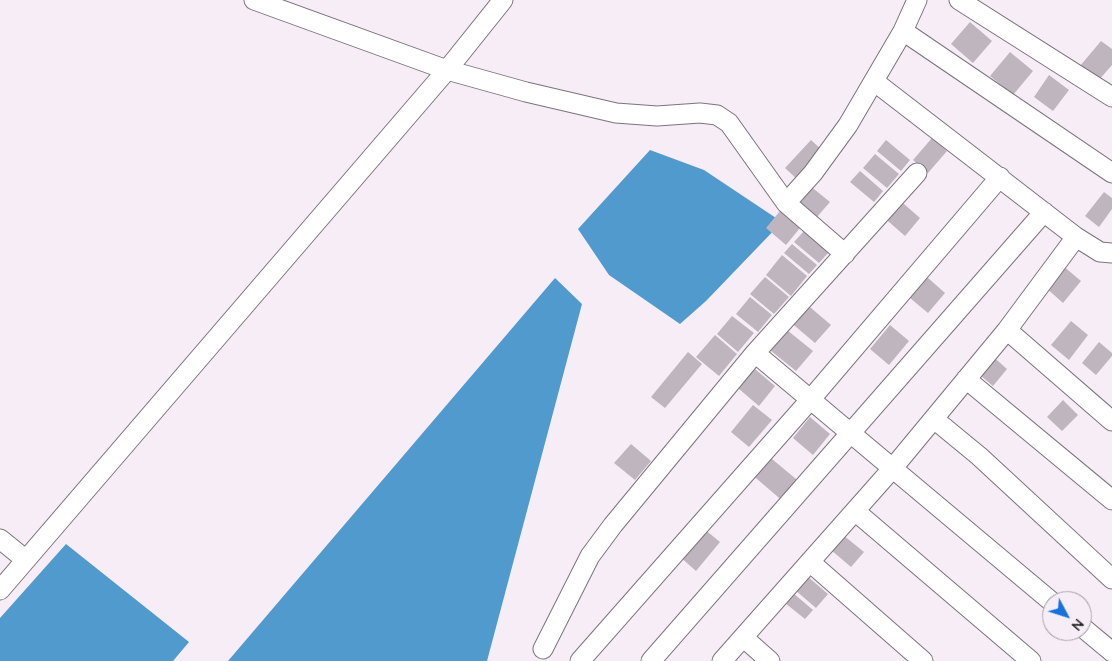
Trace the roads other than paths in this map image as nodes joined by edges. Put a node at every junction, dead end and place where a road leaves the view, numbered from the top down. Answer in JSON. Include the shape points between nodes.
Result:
{"nodes":[{"id":1,"x":254,"y":0,"type":"edge"},
{"id":2,"x":503,"y":0,"type":"edge"},
{"id":3,"x":917,"y":0,"type":"edge"},
{"id":4,"x":959,"y":0,"type":"edge"},
{"id":5,"x":903,"y":31,"type":"junction"},
{"id":6,"x":447,"y":70,"type":"junction"},
{"id":7,"x":875,"y":82,"type":"junction"},
{"id":8,"x":1112,"y":97,"type":"edge"},
{"id":9,"x":917,"y":173,"type":"dead end"},
{"id":10,"x":1112,"y":174,"type":"edge"},
{"id":11,"x":1000,"y":177,"type":"junction"},
{"id":12,"x":786,"y":203,"type":"junction"},
{"id":13,"x":1044,"y":212,"type":"junction"},
{"id":14,"x":1076,"y":236,"type":"junction"},
{"id":15,"x":1112,"y":253,"type":"edge"},
{"id":16,"x":845,"y":254,"type":"junction"},
{"id":17,"x":1007,"y":330,"type":"junction"},
{"id":18,"x":755,"y":353,"type":"junction"},
{"id":19,"x":966,"y":379,"type":"junction"},
{"id":20,"x":810,"y":400,"type":"junction"},
{"id":21,"x":934,"y":419,"type":"junction"},
{"id":22,"x":1112,"y":421,"type":"edge"},
{"id":23,"x":850,"y":435,"type":"junction"},
{"id":24,"x":892,"y":469,"type":"junction"},
{"id":25,"x":1112,"y":500,"type":"edge"},
{"id":26,"x":855,"y":511,"type":"junction"},
{"id":27,"x":0,"y":539,"type":"edge"},
{"id":28,"x":26,"y":560,"type":"junction"},
{"id":29,"x":810,"y":562,"type":"junction"},
{"id":30,"x":1112,"y":578,"type":"edge"},
{"id":31,"x":0,"y":590,"type":"edge"},
{"id":32,"x":1042,"y":594,"type":"edge"},
{"id":33,"x":1092,"y":635,"type":"edge"},
{"id":34,"x":744,"y":638,"type":"junction"},
{"id":35,"x":543,"y":649,"type":"dead end"},
{"id":36,"x":1112,"y":652,"type":"edge"},
{"id":37,"x":580,"y":661,"type":"edge"},
{"id":38,"x":651,"y":661,"type":"edge"},
{"id":39,"x":722,"y":661,"type":"edge"},
{"id":40,"x":770,"y":661,"type":"edge"},
{"id":41,"x":923,"y":661,"type":"edge"},
{"id":42,"x":1031,"y":661,"type":"edge"}],
"edges":[{"from":1,"to":6,"type":"street"},
{"from":2,"to":6,"type":"street"},
{"from":3,"to":5,"type":"street"},
{"from":4,"to":8,"type":"street"},
{"from":5,"to":7,"type":"street"},
{"from":5,"to":10,"type":"street"},
{"from":6,"to":12,"type":"street","via":[[616,112],[658,116],[717,115],[729,123]]},
{"from":6,"to":28,"type":"street"},
{"from":7,"to":11,"type":"street"},
{"from":7,"to":12,"type":"street","via":[[833,146]]},
{"from":9,"to":16,"type":"street"},
{"from":11,"to":13,"type":"street"},
{"from":11,"to":20,"type":"street"},
{"from":12,"to":16,"type":"street"},
{"from":13,"to":14,"type":"street"},
{"from":13,"to":23,"type":"street"},
{"from":14,"to":15,"type":"street","via":[[1100,252]]},
{"from":14,"to":17,"type":"street"},
{"from":16,"to":18,"type":"street"},
{"from":17,"to":19,"type":"street"},
{"from":17,"to":22,"type":"street"},
{"from":18,"to":20,"type":"street"},
{"from":18,"to":35,"type":"street","via":[[607,532],[581,572]]},
{"from":19,"to":21,"type":"street"},
{"from":19,"to":25,"type":"street"},
{"from":20,"to":23,"type":"street"},
{"from":20,"to":37,"type":"street"},
{"from":21,"to":24,"type":"street"},
{"from":21,"to":30,"type":"street"},
{"from":23,"to":24,"type":"street"},
{"from":23,"to":38,"type":"street"},
{"from":24,"to":26,"type":"street"},
{"from":24,"to":32,"type":"street"},
{"from":26,"to":29,"type":"street"},
{"from":26,"to":42,"type":"street"},
{"from":27,"to":28,"type":"street"},
{"from":28,"to":31,"type":"street"},
{"from":29,"to":34,"type":"street"},
{"from":29,"to":41,"type":"street"},
{"from":33,"to":36,"type":"street"},
{"from":34,"to":39,"type":"street"},
{"from":34,"to":40,"type":"street"}]}
